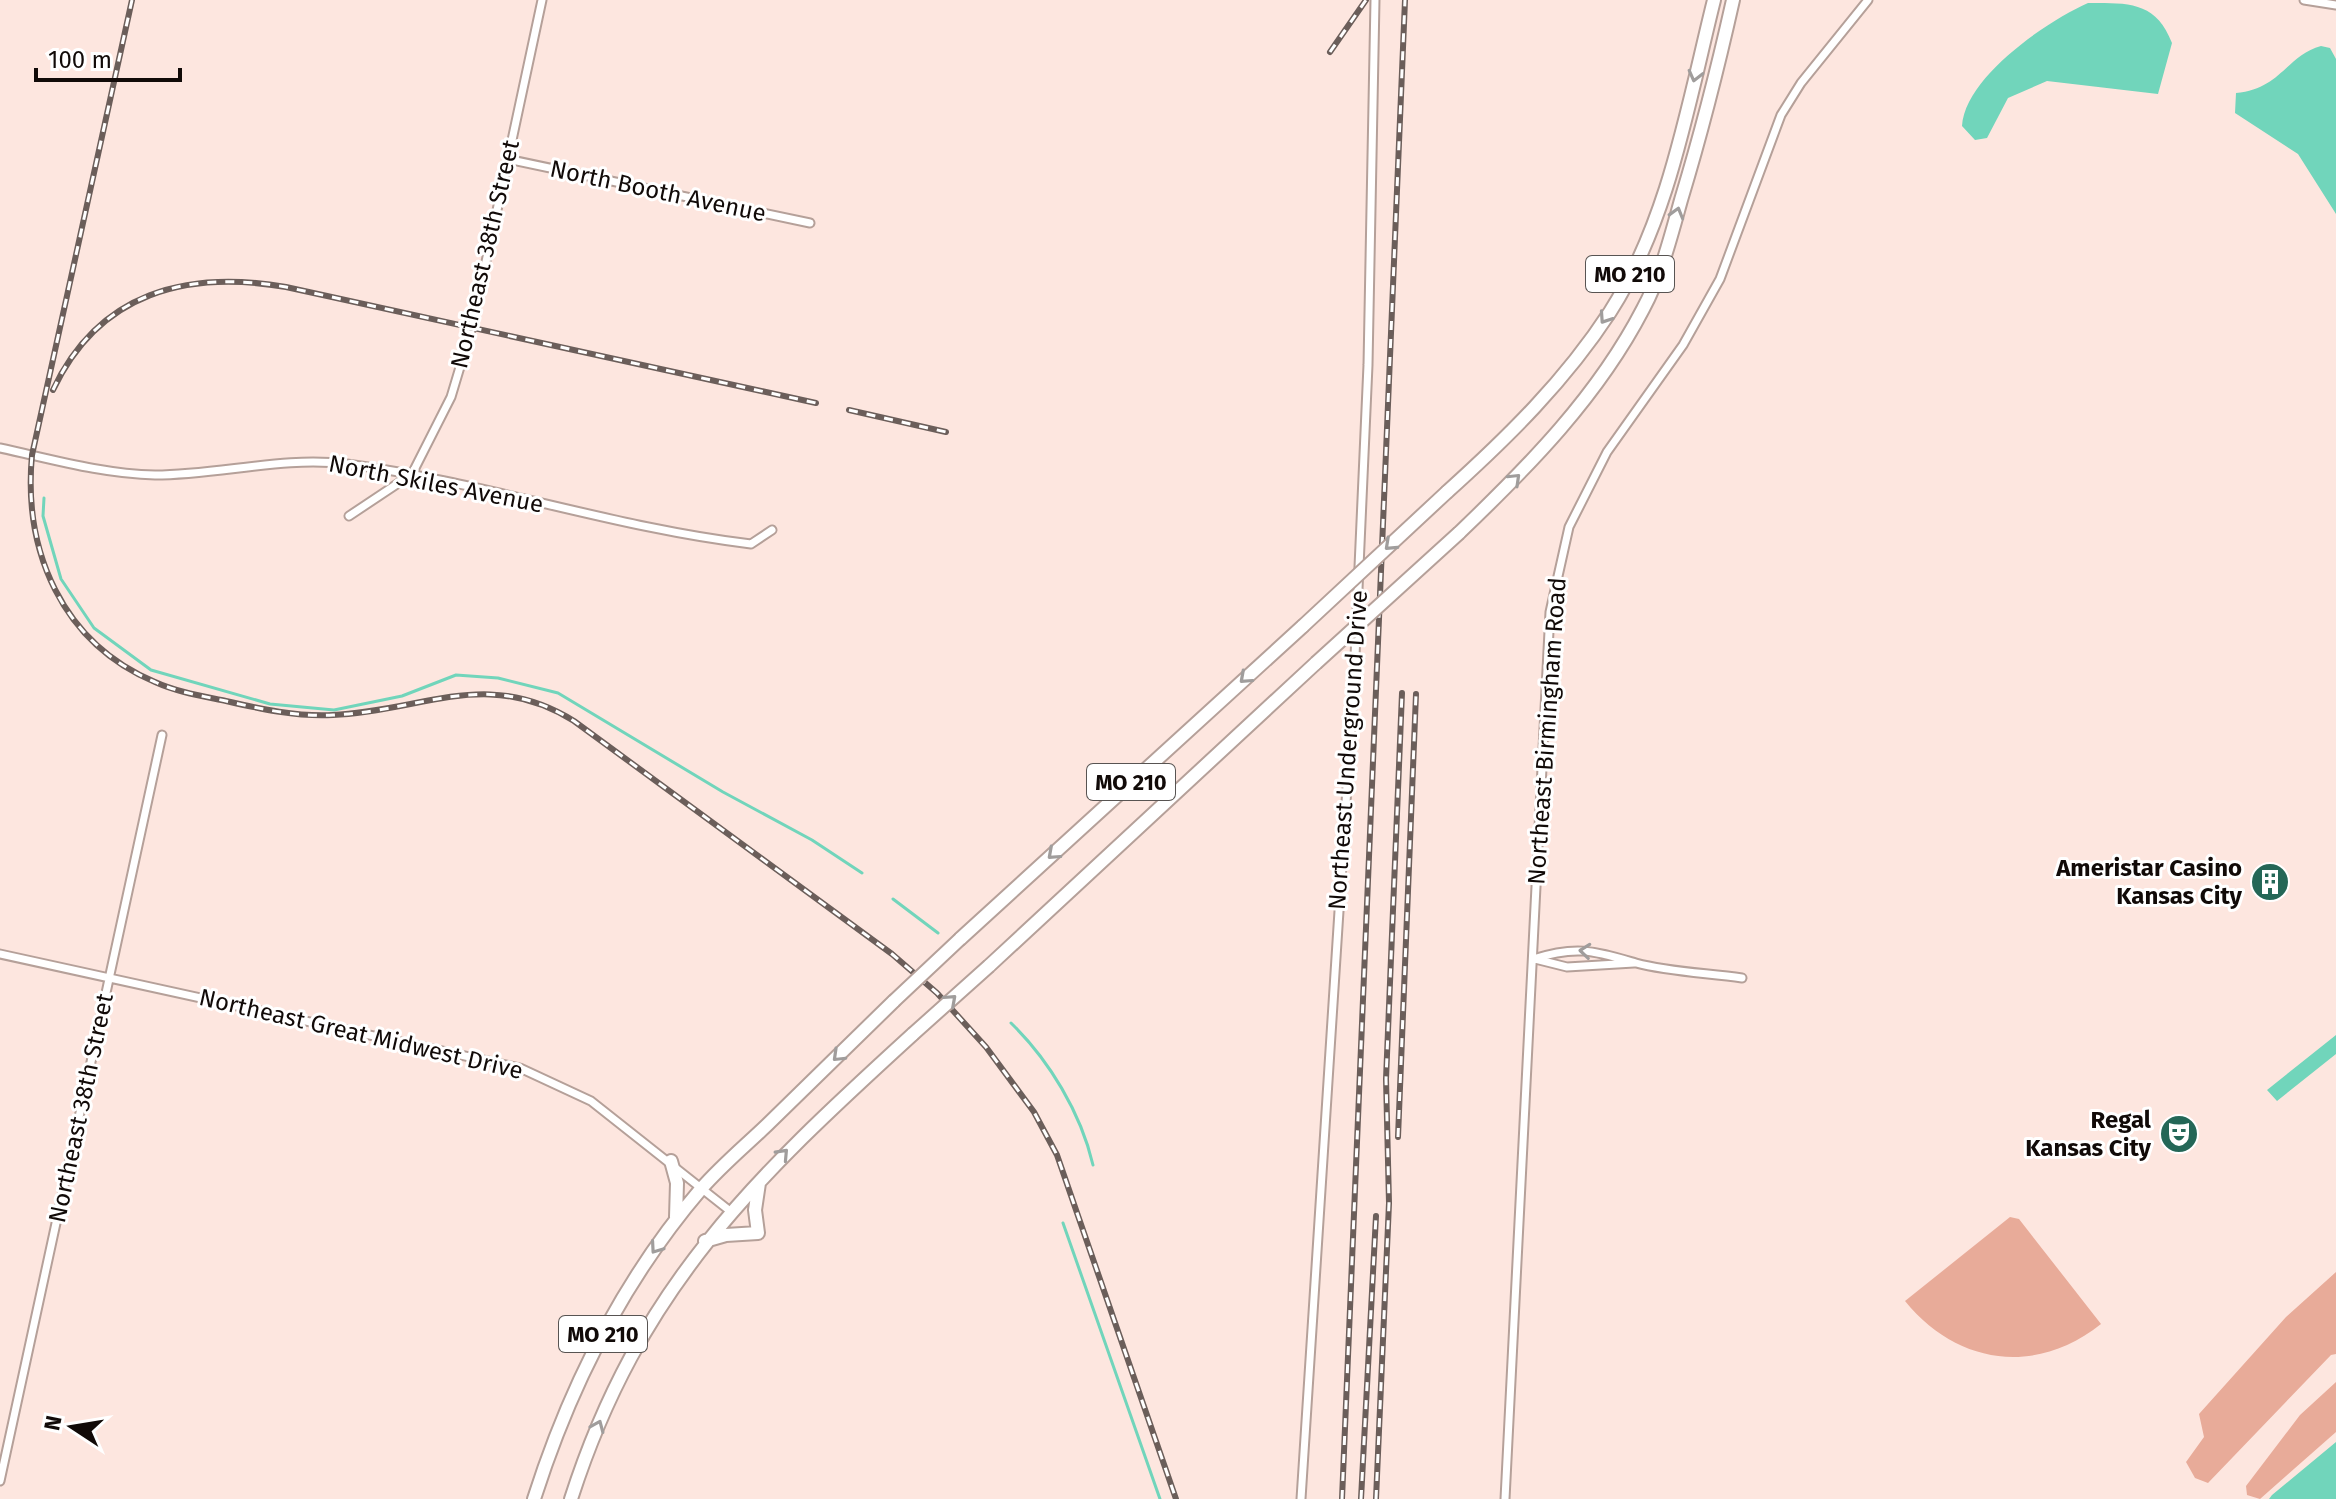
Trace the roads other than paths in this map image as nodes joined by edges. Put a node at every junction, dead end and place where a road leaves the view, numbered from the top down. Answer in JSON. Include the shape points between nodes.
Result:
{"nodes":[{"id":1,"x":542,"y":0,"type":"edge"},
{"id":2,"x":1375,"y":0,"type":"edge"},
{"id":3,"x":1714,"y":0,"type":"edge"},
{"id":4,"x":1733,"y":0,"type":"edge"},
{"id":5,"x":1868,"y":0,"type":"edge"},
{"id":6,"x":2304,"y":0,"type":"edge"},
{"id":7,"x":2336,"y":5,"type":"edge"},
{"id":8,"x":507,"y":159,"type":"junction"},
{"id":9,"x":810,"y":223,"type":"dead end"},
{"id":10,"x":0,"y":448,"type":"edge"},
{"id":11,"x":412,"y":474,"type":"junction"},
{"id":12,"x":349,"y":516,"type":"dead end"},
{"id":13,"x":772,"y":530,"type":"dead end"},
{"id":14,"x":162,"y":735,"type":"dead end"},
{"id":15,"x":0,"y":954,"type":"edge"},
{"id":16,"x":1533,"y":959,"type":"junction"},
{"id":17,"x":1636,"y":963,"type":"junction"},
{"id":18,"x":110,"y":977,"type":"junction"},
{"id":19,"x":1742,"y":978,"type":"dead end"},
{"id":20,"x":671,"y":1161,"type":"junction"},
{"id":21,"x":760,"y":1179,"type":"junction"},
{"id":22,"x":703,"y":1186,"type":"junction"},
{"id":23,"x":730,"y":1211,"type":"junction"},
{"id":24,"x":676,"y":1220,"type":"junction"},
{"id":25,"x":705,"y":1241,"type":"junction"},
{"id":26,"x":0,"y":1481,"type":"edge"},
{"id":27,"x":534,"y":1499,"type":"edge"},
{"id":28,"x":571,"y":1499,"type":"edge"},
{"id":29,"x":1301,"y":1499,"type":"edge"},
{"id":30,"x":1505,"y":1499,"type":"edge"}],
"edges":[{"from":1,"to":8,"type":"street","name":"Northeast 38th Street"},
{"from":2,"to":29,"type":"street","name":"Northeast Underground Drive","via":[[1368,365],[1354,679]]},
{"from":3,"to":22,"type":"highway","number":"MO 210","one_way":true,"bridge":true,"via":[[1676,152],[1647,239],[1612,309],[1566,374],[1515,431],[960,939]]},
{"from":21,"to":4,"type":"highway","number":"MO 210","one_way":true,"bridge":true,"via":[[1459,533],[1572,417],[1644,308],[1708,108]]},
{"from":5,"to":16,"type":"street","name":"Northeast Birmingham Road","via":[[1781,115],[1720,279],[1683,345],[1607,452],[1569,527],[1550,612]]},
{"from":6,"to":7,"type":"street"},
{"from":8,"to":9,"type":"street","name":"North Booth Avenue"},
{"from":8,"to":11,"type":"street","name":"Northeast 38th Street","via":[[458,377]]},
{"from":10,"to":11,"type":"street","name":"North Skiles Avenue","via":[[126,473],[184,473],[309,460]]},
{"from":11,"to":12,"type":"street"},
{"from":11,"to":13,"type":"street","name":"North Skiles Avenue","via":[[694,538],[751,544]]},
{"from":14,"to":18,"type":"street","name":"Northeast 38th Street"},
{"from":15,"to":18,"type":"street","name":"Northeast Great Midwest Drive"},
{"from":16,"to":17,"type":"street","via":[[1567,967]]},
{"from":17,"to":16,"type":"street","one_way":true,"via":[[1616,954],[1564,949]]},
{"from":16,"to":30,"type":"street","name":"Northeast Birmingham Road"},
{"from":17,"to":19,"type":"street"},
{"from":18,"to":20,"type":"street","name":"Northeast Great Midwest Drive","via":[[520,1068],[591,1101]]},
{"from":18,"to":26,"type":"street","name":"Northeast 38th Street"},
{"from":20,"to":22,"type":"street","name":"Northeast Great Midwest Drive"},
{"from":20,"to":24,"type":"highway","via":[[677,1183]]},
{"from":21,"to":23,"type":"highway","number":"MO 210"},
{"from":21,"to":25,"type":"highway","via":[[755,1201],[758,1233]]},
{"from":22,"to":23,"type":"street","name":"Northeast Great Midwest Drive"},
{"from":22,"to":24,"type":"highway","number":"MO 210"},
{"from":23,"to":25,"type":"highway","number":"MO 210"},
{"from":24,"to":27,"type":"highway","number":"MO 210","one_way":true,"via":[[590,1358]]},
{"from":28,"to":25,"type":"highway","number":"MO 210","one_way":true,"via":[[634,1349]]}]}
